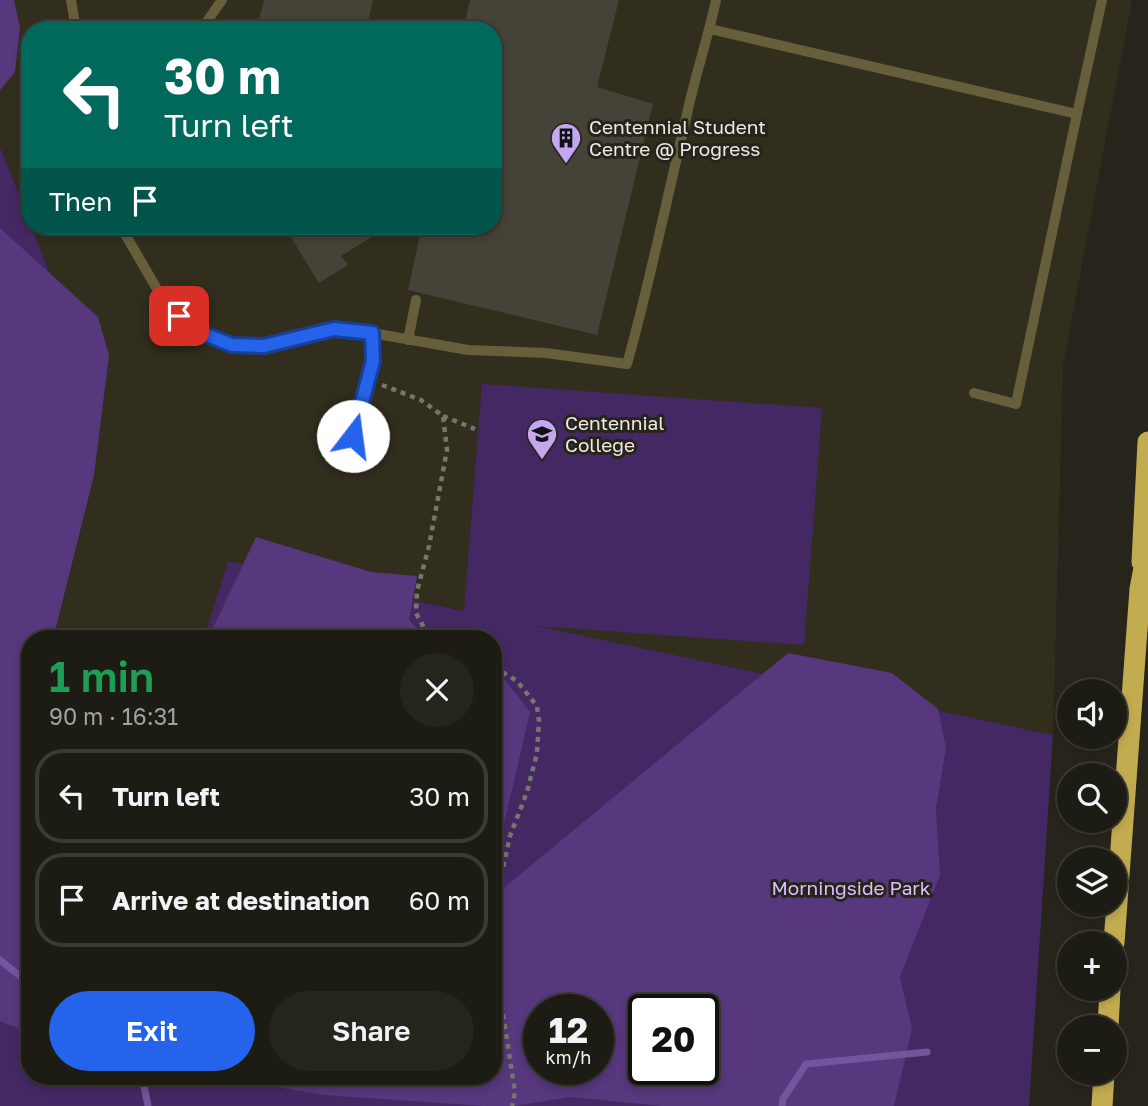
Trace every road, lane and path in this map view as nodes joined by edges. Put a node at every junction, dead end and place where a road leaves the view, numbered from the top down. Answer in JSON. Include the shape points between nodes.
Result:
{"nodes":[{"id":1,"x":71,"y":0,"type":"edge"},
{"id":2,"x":222,"y":0,"type":"edge"},
{"id":3,"x":716,"y":0,"type":"edge"},
{"id":4,"x":1102,"y":0,"type":"edge"},
{"id":5,"x":75,"y":21,"type":"edge"},
{"id":6,"x":207,"y":21,"type":"edge"},
{"id":7,"x":710,"y":29,"type":"junction"},
{"id":8,"x":1077,"y":114,"type":"junction"},
{"id":9,"x":126,"y":235,"type":"edge"},
{"id":10,"x":416,"y":300,"type":"dead end"},
{"id":11,"x":372,"y":333,"type":"junction"},
{"id":12,"x":408,"y":340,"type":"junction"},
{"id":13,"x":369,"y":379,"type":"junction"},
{"id":14,"x":974,"y":393,"type":"dead end"},
{"id":15,"x":443,"y":416,"type":"junction"},
{"id":16,"x":475,"y":429,"type":"dead end"},
{"id":17,"x":353,"y":436,"type":"dead end"},
{"id":18,"x":1148,"y":442,"type":"edge"},
{"id":19,"x":1148,"y":547,"type":"edge"},
{"id":20,"x":1140,"y":589,"type":"junction"},
{"id":21,"x":425,"y":630,"type":"edge"},
{"id":22,"x":502,"y":672,"type":"edge"},
{"id":23,"x":502,"y":872,"type":"edge"},
{"id":24,"x":1115,"y":931,"type":"edge"},
{"id":25,"x":502,"y":1008,"type":"edge"},
{"id":26,"x":1103,"y":1085,"type":"edge"},
{"id":27,"x":512,"y":1106,"type":"edge"},
{"id":28,"x":1102,"y":1106,"type":"edge"}],
"edges":[{"from":1,"to":5,"type":"lane"},
{"from":2,"to":6,"type":"lane"},
{"from":3,"to":7,"type":"lane"},
{"from":4,"to":8,"type":"lane"},
{"from":7,"to":8,"type":"lane"},
{"from":7,"to":12,"type":"lane","via":[[627,364]]},
{"from":8,"to":14,"type":"lane","via":[[1016,404]]},
{"from":9,"to":11,"type":"lane","via":[[164,302],[194,330],[232,345],[264,346],[334,329]]},
{"from":10,"to":12,"type":"lane"},
{"from":11,"to":12,"type":"lane"},
{"from":11,"to":13,"type":"lane"},
{"from":13,"to":15,"type":"path","via":[[421,400]]},
{"from":13,"to":17,"type":"lane"},
{"from":15,"to":16,"type":"path"},
{"from":15,"to":21,"type":"path","via":[[447,450],[417,591],[416,613]]},
{"from":18,"to":20,"type":"highway"},
{"from":19,"to":20,"type":"highway"},
{"from":20,"to":24,"type":"highway"},
{"from":22,"to":23,"type":"path","via":[[517,681],[537,706],[539,721],[537,753]]},
{"from":25,"to":27,"type":"path","via":[[515,1092]]},
{"from":26,"to":28,"type":"highway"}]}
